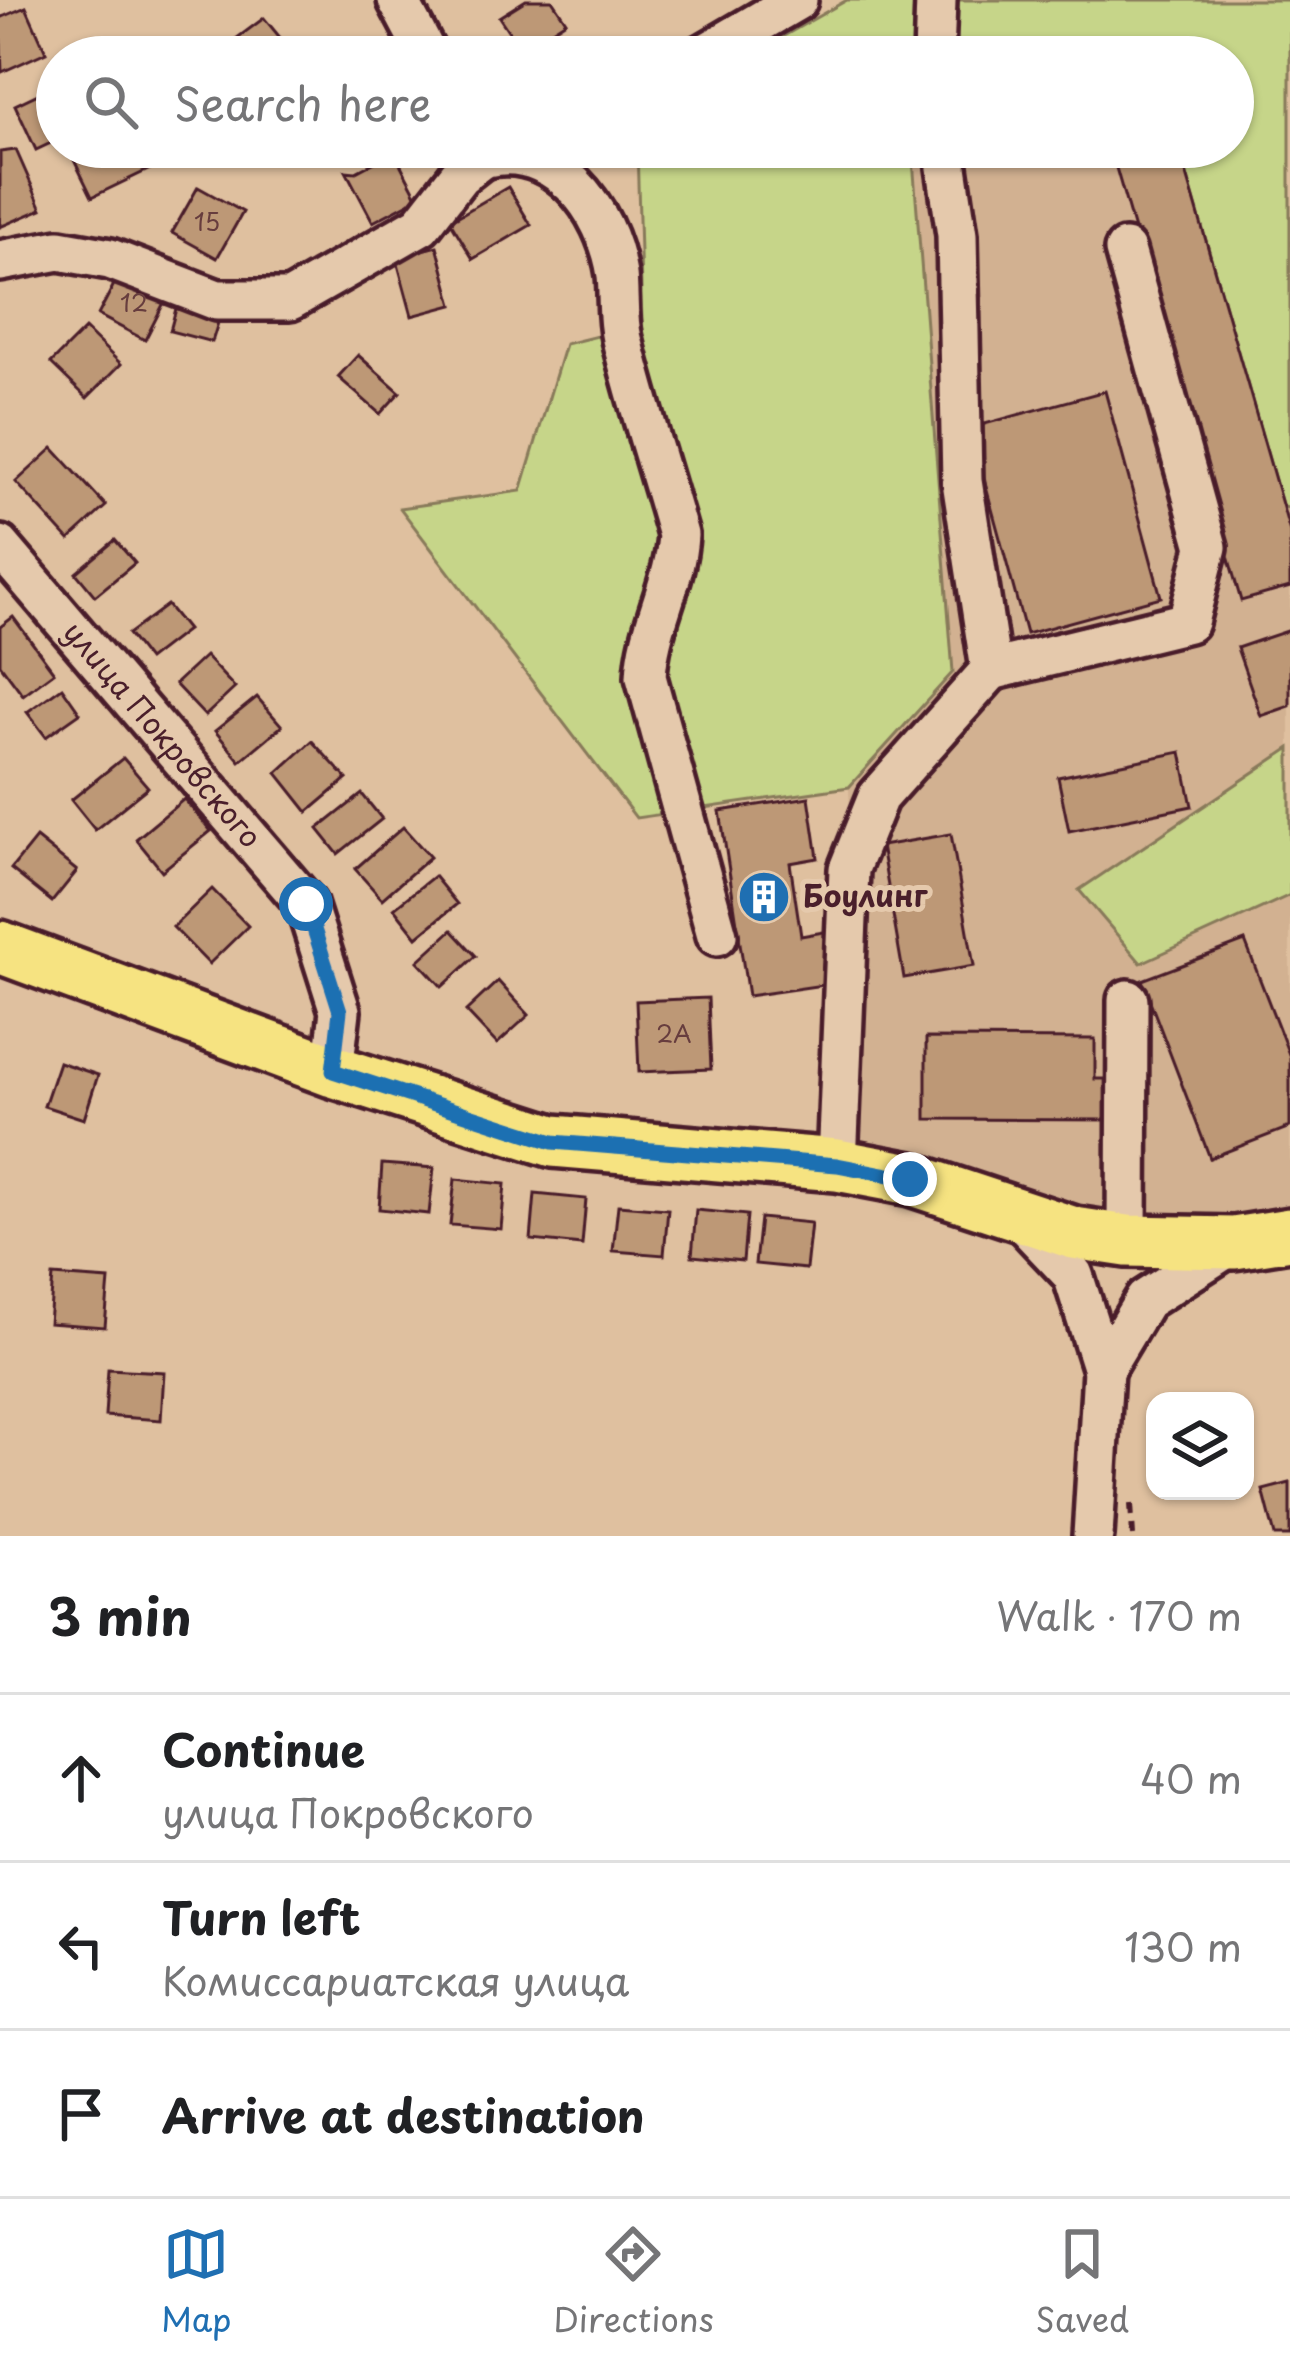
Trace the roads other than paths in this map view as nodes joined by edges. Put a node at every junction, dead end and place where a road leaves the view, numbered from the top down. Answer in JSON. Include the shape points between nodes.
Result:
{"nodes":[{"id":1,"x":398,"y":0,"type":"edge"},
{"id":2,"x":796,"y":0,"type":"edge"},
{"id":3,"x":936,"y":0,"type":"edge"},
{"id":4,"x":417,"y":36,"type":"edge"},
{"id":5,"x":735,"y":36,"type":"edge"},
{"id":6,"x":935,"y":36,"type":"edge"},
{"id":7,"x":466,"y":168,"type":"edge"},
{"id":8,"x":569,"y":168,"type":"edge"},
{"id":9,"x":947,"y":168,"type":"edge"},
{"id":10,"x":1125,"y":250,"type":"dead end"},
{"id":11,"x":0,"y":261,"type":"edge"},
{"id":12,"x":0,"y":546,"type":"edge"},
{"id":13,"x":991,"y":670,"type":"junction"},
{"id":14,"x":717,"y":935,"type":"dead end"},
{"id":15,"x":0,"y":947,"type":"edge"},
{"id":16,"x":1128,"y":1000,"type":"dead end"},
{"id":17,"x":333,"y":1071,"type":"junction"},
{"id":18,"x":837,"y":1165,"type":"junction"},
{"id":19,"x":1020,"y":1219,"type":"junction"},
{"id":20,"x":1290,"y":1234,"type":"edge"},
{"id":21,"x":1127,"y":1241,"type":"junction"},
{"id":22,"x":1234,"y":1243,"type":"junction"},
{"id":23,"x":1103,"y":1370,"type":"junction"},
{"id":24,"x":1093,"y":1536,"type":"edge"}],
"edges":[{"from":1,"to":4,"type":"street"},
{"from":2,"to":5,"type":"street"},
{"from":3,"to":6,"type":"street"},
{"from":7,"to":11,"type":"street","via":[[421,225],[290,300],[218,300],[110,259],[59,250]]},
{"from":8,"to":14,"type":"street","via":[[616,269],[621,334],[678,535],[676,563],[647,639],[646,677]]},
{"from":9,"to":13,"type":"street","via":[[957,235],[962,482]]},
{"from":10,"to":13,"type":"street","via":[[1207,547],[1188,622]]},
{"from":12,"to":17,"type":"street","name":"улица Покровского","via":[[306,904],[340,1011]]},
{"from":13,"to":18,"type":"street","via":[[878,797],[849,869]]},
{"from":15,"to":17,"type":"main road"},
{"from":16,"to":21,"type":"street"},
{"from":17,"to":18,"type":"main road","via":[[553,1142]]},
{"from":18,"to":19,"type":"main road","via":[[910,1179]]},
{"from":19,"to":21,"type":"main road"},
{"from":19,"to":23,"type":"street","via":[[1073,1274]]},
{"from":20,"to":22,"type":"main road"},
{"from":21,"to":22,"type":"main road"},
{"from":22,"to":23,"type":"street","via":[[1145,1300]]},
{"from":23,"to":24,"type":"street"}]}
